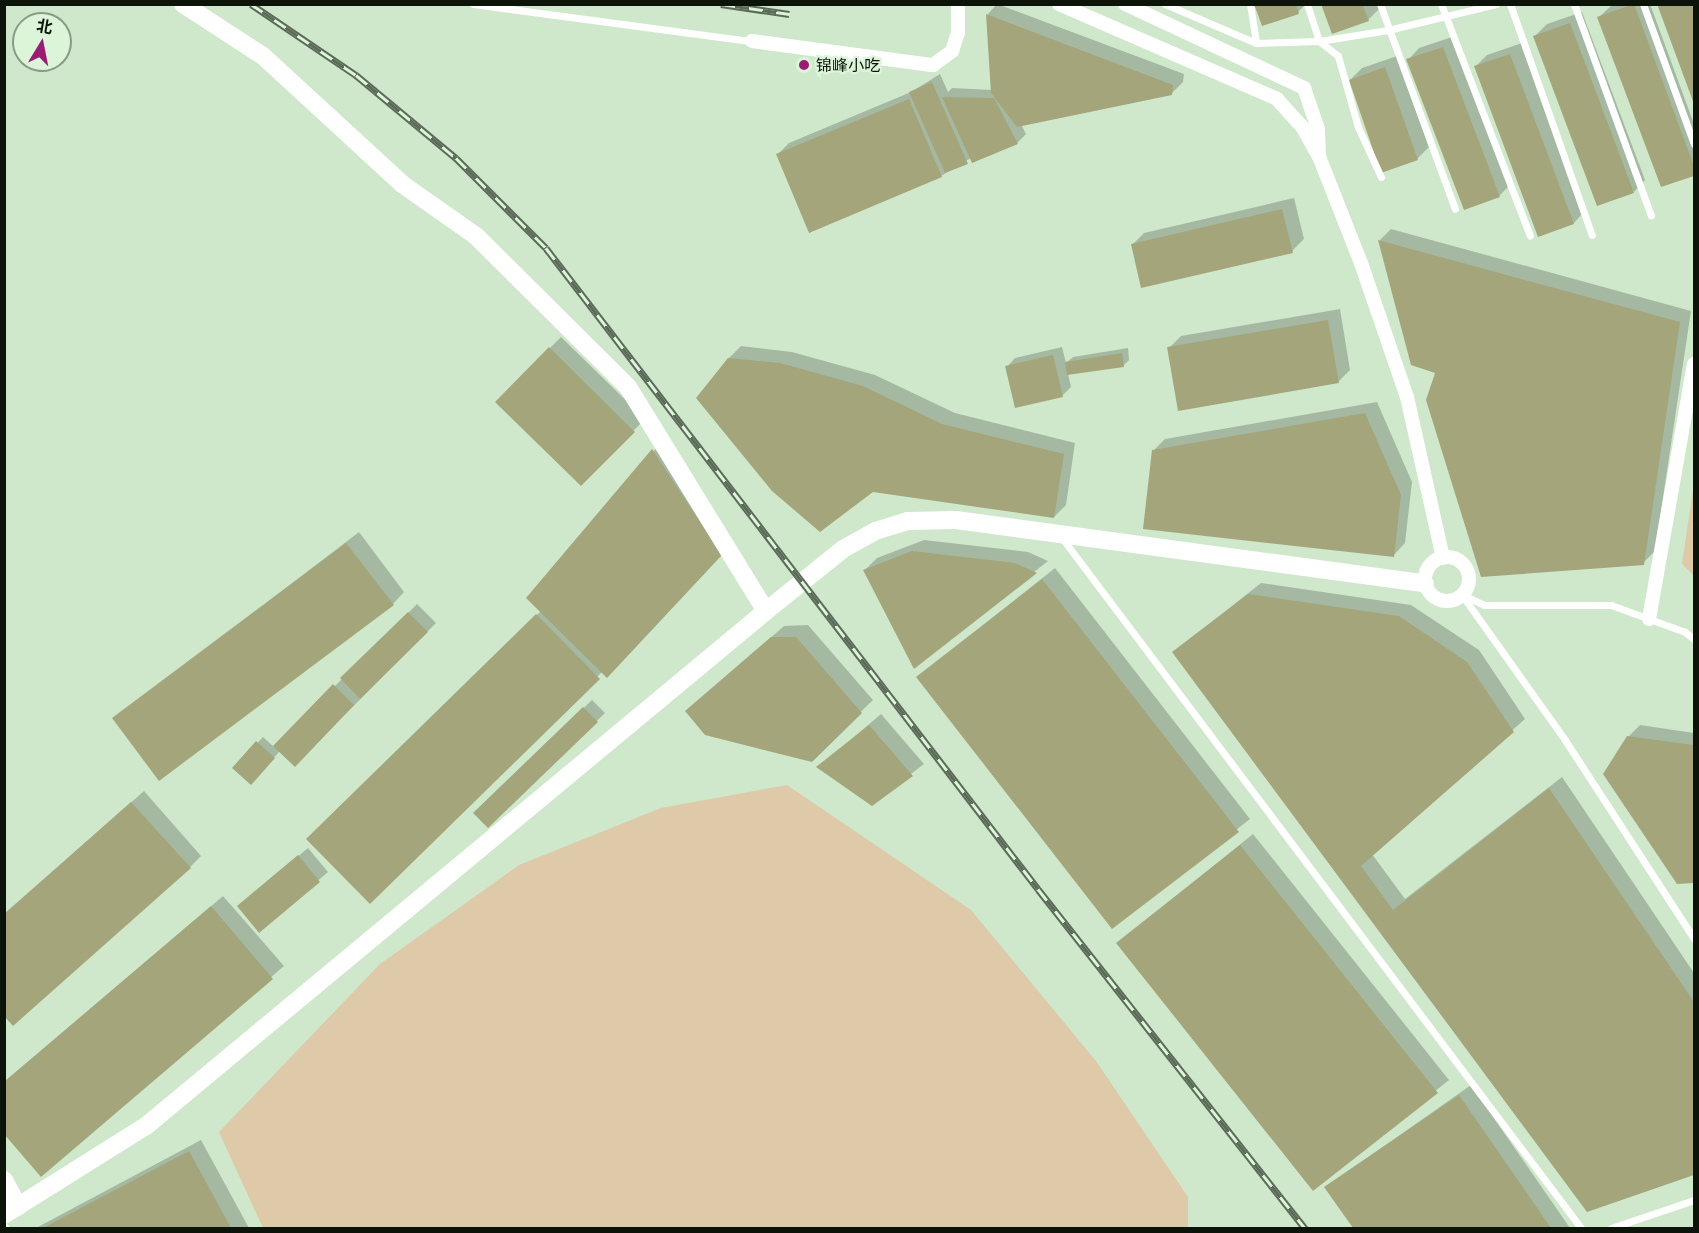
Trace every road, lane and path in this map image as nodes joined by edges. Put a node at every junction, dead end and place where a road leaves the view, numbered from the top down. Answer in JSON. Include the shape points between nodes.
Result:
{"nodes":[{"id":1,"x":183,"y":4,"type":"edge"},
{"id":2,"x":473,"y":4,"type":"edge"},
{"id":3,"x":958,"y":4,"type":"edge"},
{"id":4,"x":1059,"y":4,"type":"edge"},
{"id":5,"x":1125,"y":4,"type":"edge"},
{"id":6,"x":1250,"y":4,"type":"edge"},
{"id":7,"x":1307,"y":4,"type":"edge"},
{"id":8,"x":1380,"y":4,"type":"edge"},
{"id":9,"x":1441,"y":4,"type":"edge"},
{"id":10,"x":1496,"y":4,"type":"edge"},
{"id":11,"x":1510,"y":4,"type":"edge"},
{"id":12,"x":1574,"y":4,"type":"edge"},
{"id":13,"x":1643,"y":4,"type":"edge"},
{"id":14,"x":1169,"y":5,"type":"edge"},
{"id":15,"x":1445,"y":16,"type":"junction"},
{"id":16,"x":1389,"y":30,"type":"junction"},
{"id":17,"x":1319,"y":40,"type":"junction"},
{"id":18,"x":752,"y":41,"type":"joint"},
{"id":19,"x":1256,"y":43,"type":"junction"},
{"id":20,"x":1695,"y":144,"type":"edge"},
{"id":21,"x":1320,"y":159,"type":"junction"},
{"id":22,"x":1381,"y":177,"type":"dead end"},
{"id":23,"x":1455,"y":209,"type":"dead end"},
{"id":24,"x":1651,"y":215,"type":"dead end"},
{"id":25,"x":1592,"y":235,"type":"dead end"},
{"id":26,"x":1530,"y":236,"type":"dead end"},
{"id":27,"x":1695,"y":364,"type":"edge"},
{"id":28,"x":1058,"y":534,"type":"junction"},
{"id":29,"x":1443,"y":558,"type":"junction"},
{"id":30,"x":1425,"y":583,"type":"junction"},
{"id":31,"x":1462,"y":595,"type":"junction"},
{"id":32,"x":766,"y":611,"type":"junction"},
{"id":33,"x":1648,"y":619,"type":"junction"},
{"id":34,"x":1695,"y":639,"type":"edge"},
{"id":35,"x":1695,"y":939,"type":"edge"},
{"id":36,"x":4,"y":1180,"type":"edge"},
{"id":37,"x":1695,"y":1200,"type":"edge"},
{"id":38,"x":11,"y":1211,"type":"edge"},
{"id":39,"x":1581,"y":1228,"type":"edge"},
{"id":40,"x":1611,"y":1228,"type":"edge"}],
"edges":[{"from":1,"to":32,"type":"street","via":[[263,56],[402,184],[476,236],[628,387]]},
{"from":2,"to":18,"type":"lane"},
{"from":3,"to":18,"type":"street","via":[[958,33],[952,51],[933,65]]},
{"from":4,"to":21,"type":"street","via":[[1277,99],[1303,128]]},
{"from":5,"to":21,"type":"street","via":[[1304,88],[1318,129]]},
{"from":6,"to":19,"type":"lane"},
{"from":7,"to":17,"type":"lane"},
{"from":8,"to":16,"type":"lane"},
{"from":9,"to":15,"type":"lane"},
{"from":10,"to":15,"type":"lane"},
{"from":11,"to":25,"type":"lane"},
{"from":12,"to":24,"type":"lane"},
{"from":13,"to":20,"type":"lane"},
{"from":14,"to":19,"type":"lane"},
{"from":15,"to":16,"type":"lane"},
{"from":15,"to":26,"type":"lane"},
{"from":16,"to":17,"type":"lane"},
{"from":16,"to":23,"type":"lane"},
{"from":17,"to":19,"type":"lane"},
{"from":17,"to":22,"type":"lane","via":[[1338,56],[1358,127]]},
{"from":21,"to":29,"type":"street","via":[[1407,397]]},
{"from":27,"to":33,"type":"street"},
{"from":28,"to":30,"type":"street"},
{"from":28,"to":32,"type":"street","via":[[956,520],[908,521],[875,531],[843,549]]},
{"from":28,"to":39,"type":"lane"},
{"from":29,"to":30,"type":"street","via":[[1427,569]]},
{"from":29,"to":31,"type":"street","via":[[1457,560],[1467,569],[1468,583]]},
{"from":30,"to":31,"type":"street","via":[[1431,595],[1443,601]]},
{"from":31,"to":33,"type":"lane","via":[[1484,605],[1611,605]]},
{"from":31,"to":35,"type":"lane","via":[[1565,740]]},
{"from":32,"to":38,"type":"street","via":[[146,1126]]},
{"from":33,"to":34,"type":"lane"},
{"from":36,"to":38,"type":"street"},
{"from":37,"to":40,"type":"lane"}]}
